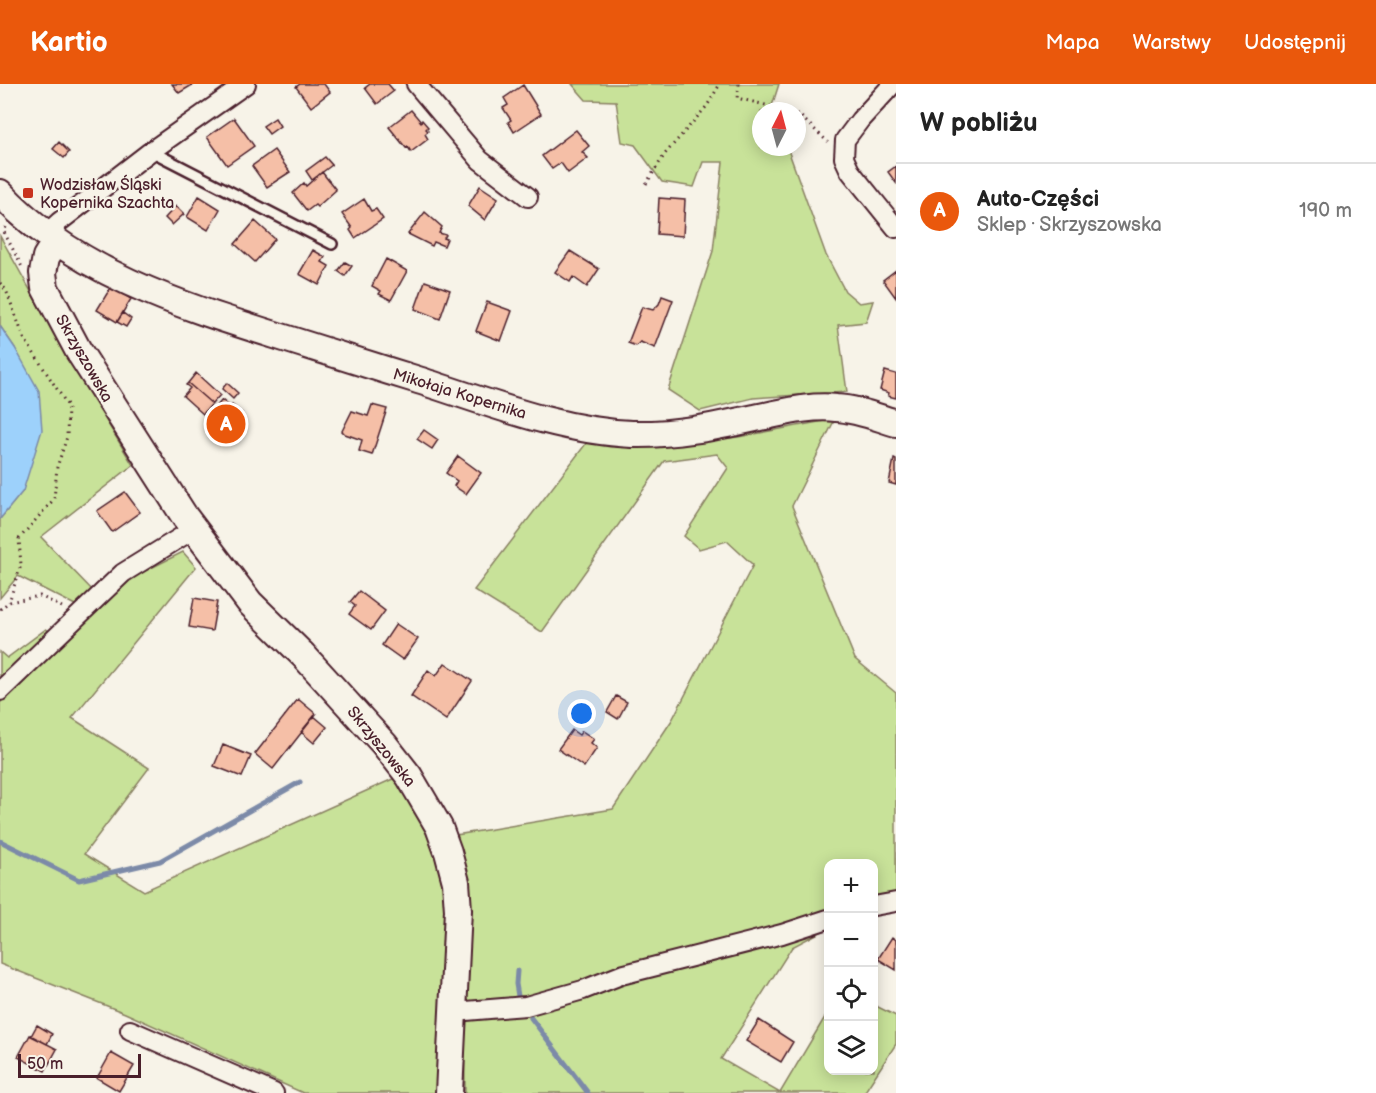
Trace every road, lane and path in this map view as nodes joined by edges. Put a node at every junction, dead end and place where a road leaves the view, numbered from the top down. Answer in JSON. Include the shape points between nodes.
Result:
{"nodes":[{"id":1,"x":246,"y":84,"type":"edge"},
{"id":2,"x":416,"y":84,"type":"edge"},
{"id":3,"x":720,"y":84,"type":"edge"},
{"id":4,"x":740,"y":84,"type":"edge"},
{"id":5,"x":893,"y":84,"type":"edge"},
{"id":6,"x":753,"y":102,"type":"edge"},
{"id":7,"x":806,"y":122,"type":"edge"},
{"id":8,"x":151,"y":151,"type":"junction"},
{"id":9,"x":844,"y":158,"type":"junction"},
{"id":10,"x":646,"y":184,"type":"dead end"},
{"id":11,"x":0,"y":193,"type":"edge"},
{"id":12,"x":528,"y":196,"type":"dead end"},
{"id":13,"x":6,"y":226,"type":"dead end"},
{"id":14,"x":896,"y":228,"type":"edge"},
{"id":15,"x":51,"y":238,"type":"junction"},
{"id":16,"x":332,"y":244,"type":"dead end"},
{"id":17,"x":24,"y":271,"type":"dead end"},
{"id":18,"x":0,"y":283,"type":"edge"},
{"id":19,"x":896,"y":423,"type":"edge"},
{"id":20,"x":194,"y":529,"type":"junction"},
{"id":21,"x":9,"y":602,"type":"junction"},
{"id":22,"x":0,"y":609,"type":"edge"},
{"id":23,"x":79,"y":616,"type":"junction"},
{"id":24,"x":0,"y":691,"type":"edge"},
{"id":25,"x":896,"y":902,"type":"edge"},
{"id":26,"x":878,"y":905,"type":"edge"},
{"id":27,"x":824,"y":920,"type":"edge"},
{"id":28,"x":454,"y":1012,"type":"junction"},
{"id":29,"x":130,"y":1030,"type":"dead end"},
{"id":30,"x":274,"y":1093,"type":"edge"},
{"id":31,"x":449,"y":1093,"type":"edge"}],
"edges":[{"from":1,"to":8,"type":"street"},
{"from":2,"to":12,"type":"street","via":[[480,160]]},
{"from":3,"to":10,"type":"path"},
{"from":4,"to":6,"type":"path","via":[[737,98]]},
{"from":5,"to":9,"type":"street","via":[[845,140]]},
{"from":7,"to":9,"type":"path"},
{"from":8,"to":15,"type":"street","via":[[59,222]]},
{"from":8,"to":16,"type":"lane"},
{"from":9,"to":14,"type":"street"},
{"from":11,"to":15,"type":"street","name":"Mikołaja Kopernika"},
{"from":13,"to":17,"type":"path","via":[[4,232]]},
{"from":15,"to":19,"type":"street","name":"Mikołaja Kopernika","via":[[148,291],[204,313],[552,421],[600,431],[672,433],[823,407]]},
{"from":15,"to":20,"type":"street","name":"Skrzyszowska","via":[[43,273],[45,288],[78,350]]},
{"from":18,"to":21,"type":"path","via":[[24,338],[68,406],[67,437],[57,467],[54,499],[18,539],[21,565]]},
{"from":20,"to":23,"type":"street","via":[[123,573]]},
{"from":20,"to":28,"type":"street","name":"Skrzyszowska","via":[[250,603],[384,744],[430,810],[456,882]]},
{"from":21,"to":22,"type":"path"},
{"from":21,"to":23,"type":"path","via":[[40,596]]},
{"from":23,"to":24,"type":"street"},
{"from":25,"to":26,"type":"street"},
{"from":27,"to":28,"type":"street","via":[[621,975],[526,1006]]},
{"from":28,"to":31,"type":"street","name":"Skrzyszowska"},
{"from":29,"to":30,"type":"street"}]}
